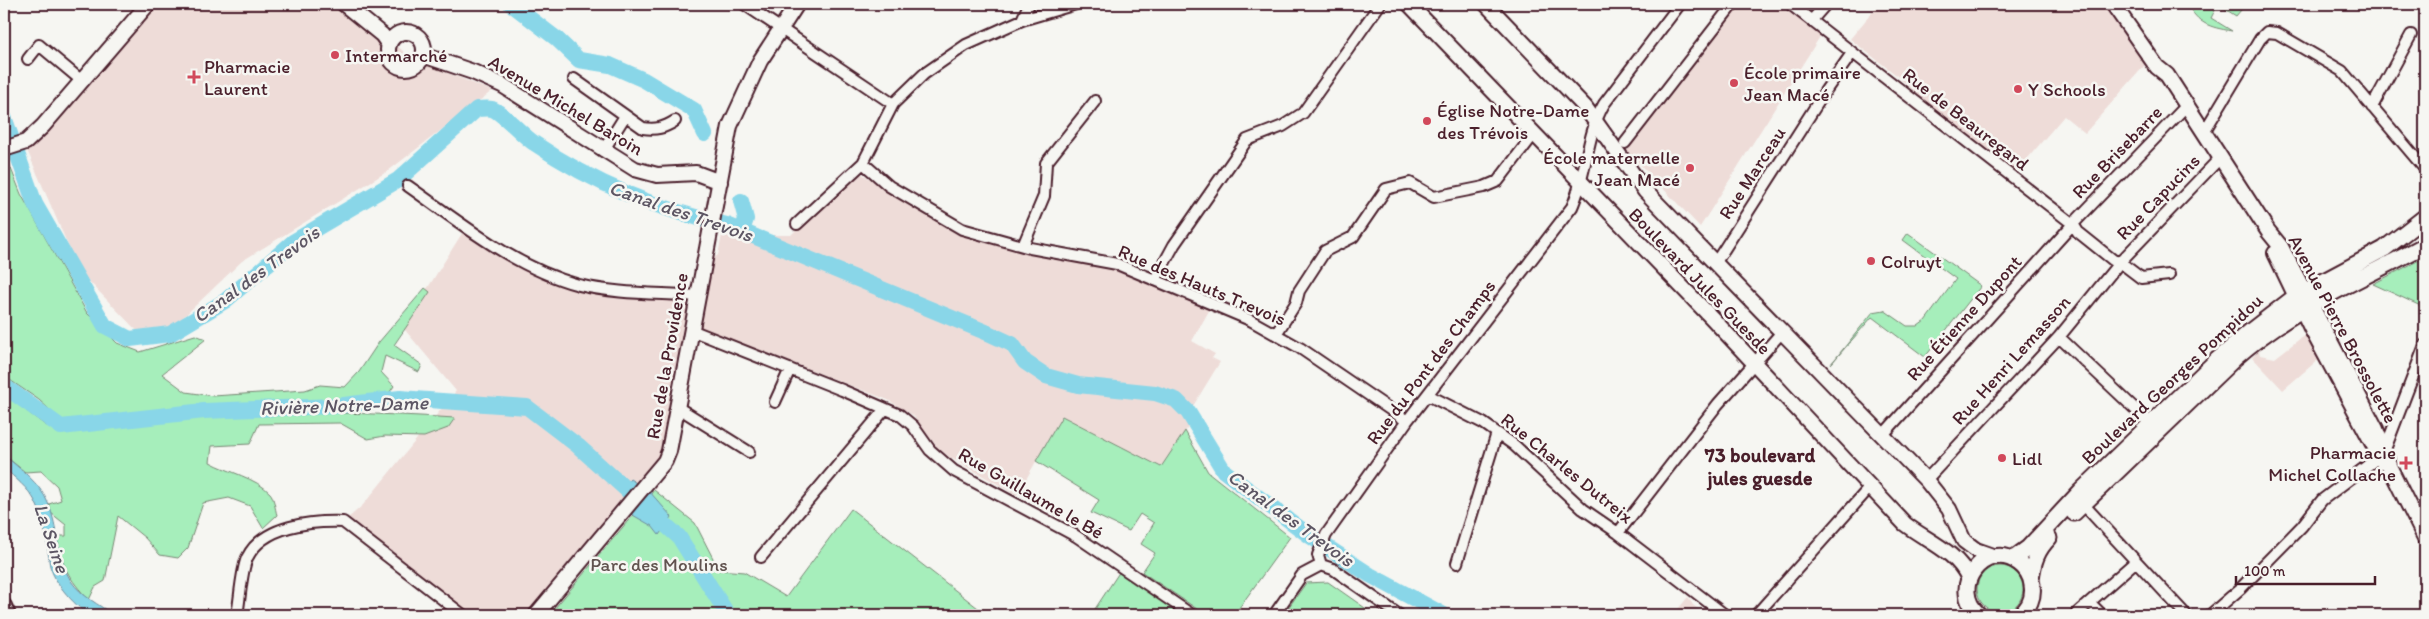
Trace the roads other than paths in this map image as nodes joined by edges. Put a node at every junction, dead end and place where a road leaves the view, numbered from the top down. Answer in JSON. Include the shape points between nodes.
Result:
{"nodes":[{"id":1,"x":148,"y":4,"type":"edge"},
{"id":2,"x":344,"y":4,"type":"edge"},
{"id":3,"x":359,"y":4,"type":"edge"},
{"id":4,"x":744,"y":4,"type":"edge"},
{"id":5,"x":797,"y":4,"type":"edge"},
{"id":6,"x":1029,"y":4,"type":"edge"},
{"id":7,"x":1076,"y":4,"type":"edge"},
{"id":8,"x":1380,"y":4,"type":"edge"},
{"id":9,"x":1409,"y":4,"type":"edge"},
{"id":10,"x":1486,"y":4,"type":"edge"},
{"id":11,"x":1680,"y":4,"type":"edge"},
{"id":12,"x":1733,"y":4,"type":"edge"},
{"id":13,"x":1790,"y":4,"type":"edge"},
{"id":14,"x":1826,"y":4,"type":"edge"},
{"id":15,"x":2114,"y":4,"type":"edge"},
{"id":16,"x":2125,"y":4,"type":"edge"},
{"id":17,"x":1022,"y":20,"type":"junction"},
{"id":18,"x":1812,"y":20,"type":"junction"},
{"id":19,"x":781,"y":29,"type":"junction"},
{"id":20,"x":402,"y":33,"type":"junction"},
{"id":21,"x":2411,"y":34,"type":"dead end"},
{"id":22,"x":389,"y":45,"type":"junction"},
{"id":23,"x":1852,"y":53,"type":"junction"},
{"id":24,"x":423,"y":55,"type":"junction"},
{"id":25,"x":28,"y":58,"type":"dead end"},
{"id":26,"x":2167,"y":75,"type":"junction"},
{"id":27,"x":574,"y":79,"type":"dead end"},
{"id":28,"x":82,"y":81,"type":"junction"},
{"id":29,"x":1095,"y":101,"type":"dead end"},
{"id":30,"x":893,"y":104,"type":"junction"},
{"id":31,"x":2187,"y":105,"type":"junction"},
{"id":32,"x":2372,"y":107,"type":"junction"},
{"id":33,"x":625,"y":116,"type":"junction"},
{"id":34,"x":1595,"y":120,"type":"junction"},
{"id":35,"x":675,"y":121,"type":"dead end"},
{"id":36,"x":2204,"y":132,"type":"junction"},
{"id":37,"x":1534,"y":134,"type":"junction"},
{"id":38,"x":1625,"y":143,"type":"dead end"},
{"id":39,"x":4,"y":149,"type":"edge"},
{"id":40,"x":602,"y":151,"type":"junction"},
{"id":41,"x":2221,"y":157,"type":"junction"},
{"id":42,"x":862,"y":163,"type":"junction"},
{"id":43,"x":2425,"y":169,"type":"edge"},
{"id":44,"x":720,"y":182,"type":"junction"},
{"id":45,"x":1581,"y":184,"type":"junction"},
{"id":46,"x":408,"y":186,"type":"dead end"},
{"id":47,"x":2425,"y":217,"type":"edge"},
{"id":48,"x":797,"y":224,"type":"dead end"},
{"id":49,"x":2073,"y":224,"type":"junction"},
{"id":50,"x":2425,"y":245,"type":"edge"},
{"id":51,"x":1023,"y":246,"type":"junction"},
{"id":52,"x":1716,"y":262,"type":"junction"},
{"id":53,"x":2120,"y":262,"type":"junction"},
{"id":54,"x":2169,"y":275,"type":"dead end"},
{"id":55,"x":1155,"y":280,"type":"junction"},
{"id":56,"x":697,"y":296,"type":"junction"},
{"id":57,"x":2304,"y":300,"type":"junction"},
{"id":58,"x":691,"y":330,"type":"junction"},
{"id":59,"x":1782,"y":332,"type":"junction"},
{"id":60,"x":1276,"y":334,"type":"junction"},
{"id":61,"x":2059,"y":337,"type":"junction"},
{"id":62,"x":2425,"y":345,"type":"edge"},
{"id":63,"x":2425,"y":360,"type":"edge"},
{"id":64,"x":1752,"y":362,"type":"junction"},
{"id":65,"x":790,"y":369,"type":"junction"},
{"id":66,"x":1428,"y":395,"type":"junction"},
{"id":67,"x":774,"y":402,"type":"dead end"},
{"id":68,"x":677,"y":407,"type":"junction"},
{"id":69,"x":885,"y":409,"type":"junction"},
{"id":70,"x":1408,"y":422,"type":"junction"},
{"id":71,"x":2151,"y":424,"type":"junction"},
{"id":72,"x":1497,"y":433,"type":"junction"},
{"id":73,"x":1882,"y":436,"type":"junction"},
{"id":74,"x":749,"y":452,"type":"dead end"},
{"id":75,"x":2383,"y":452,"type":"junction"},
{"id":76,"x":1926,"y":480,"type":"junction"},
{"id":77,"x":1871,"y":486,"type":"junction"},
{"id":78,"x":2083,"y":504,"type":"junction"},
{"id":79,"x":1618,"y":533,"type":"junction"},
{"id":80,"x":2425,"y":538,"type":"edge"},
{"id":81,"x":1994,"y":556,"type":"junction"},
{"id":82,"x":761,"y":557,"type":"dead end"},
{"id":83,"x":2013,"y":559,"type":"junction"},
{"id":84,"x":1320,"y":560,"type":"junction"},
{"id":85,"x":2135,"y":562,"type":"junction"},
{"id":86,"x":1457,"y":563,"type":"dead end"},
{"id":87,"x":1968,"y":577,"type":"junction"},
{"id":88,"x":2031,"y":579,"type":"junction"},
{"id":89,"x":2090,"y":603,"type":"junction"},
{"id":90,"x":4,"y":606,"type":"edge"},
{"id":91,"x":1967,"y":608,"type":"edge"},
{"id":92,"x":2028,"y":611,"type":"edge"},
{"id":93,"x":8,"y":615,"type":"edge"},
{"id":94,"x":237,"y":615,"type":"edge"},
{"id":95,"x":463,"y":615,"type":"edge"},
{"id":96,"x":536,"y":615,"type":"edge"},
{"id":97,"x":1192,"y":615,"type":"edge"},
{"id":98,"x":1274,"y":615,"type":"edge"},
{"id":99,"x":1399,"y":615,"type":"edge"},
{"id":100,"x":1725,"y":615,"type":"edge"},
{"id":101,"x":1756,"y":615,"type":"edge"},
{"id":102,"x":1979,"y":615,"type":"edge"},
{"id":103,"x":2075,"y":615,"type":"edge"},
{"id":104,"x":2102,"y":615,"type":"edge"},
{"id":105,"x":2186,"y":615,"type":"edge"},
{"id":106,"x":2210,"y":615,"type":"edge"}],
"edges":[{"from":1,"to":28,"type":"street"},
{"from":2,"to":22,"type":"street","via":[[382,35]]},
{"from":3,"to":20,"type":"street","via":[[388,28]]},
{"from":4,"to":19,"type":"street"},
{"from":5,"to":19,"type":"street","name":"Rue de la Providence"},
{"from":6,"to":17,"type":"street"},
{"from":7,"to":17,"type":"street"},
{"from":8,"to":55,"type":"street","via":[[1303,113],[1283,126],[1247,140],[1174,245]]},
{"from":9,"to":37,"type":"street","name":"Boulevard Jules Guesde"},
{"from":10,"to":34,"type":"street","name":"Boulevard Jules Guesde"},
{"from":11,"to":34,"type":"street"},
{"from":12,"to":38,"type":"street"},
{"from":13,"to":18,"type":"street","name":"Rue de Beauregard"},
{"from":14,"to":18,"type":"street"},
{"from":15,"to":26,"type":"street","name":"Avenue Pierre Brossolette","via":[[2157,67]]},
{"from":16,"to":26,"type":"street","name":"Avenue Pierre Brossolette","via":[[2164,61]]},
{"from":17,"to":30,"type":"street","via":[[966,45],[924,74]]},
{"from":18,"to":23,"type":"street","name":"Rue de Beauregard"},
{"from":19,"to":30,"type":"street"},
{"from":19,"to":44,"type":"street","name":"Rue de la Providence","via":[[760,61],[730,126]]},
{"from":20,"to":22,"type":"street","via":[[396,35]]},
{"from":20,"to":24,"type":"street","via":[[419,38]]},
{"from":21,"to":32,"type":"street"},
{"from":22,"to":24,"type":"street","via":[[390,57],[401,67],[413,66]]},
{"from":23,"to":49,"type":"street","name":"Rue de Beauregard"},
{"from":23,"to":52,"type":"street","name":"Rue Marceau"},
{"from":24,"to":40,"type":"street","name":"Avenue Michel Baroin","via":[[502,85]]},
{"from":25,"to":28,"type":"street","via":[[39,45]]},
{"from":26,"to":31,"type":"street","name":"Avenue Pierre Brossolette"},
{"from":27,"to":33,"type":"street"},
{"from":28,"to":39,"type":"street","via":[[43,126],[22,143]]},
{"from":29,"to":51,"type":"street","via":[[1046,163],[1044,196]]},
{"from":30,"to":42,"type":"street"},
{"from":31,"to":36,"type":"street","name":"Avenue Pierre Brossolette"},
{"from":31,"to":49,"type":"street","name":"Rue Brisebarre"},
{"from":32,"to":36,"type":"street","via":[[2342,71],[2277,33],[2268,32],[2260,39]]},
{"from":32,"to":43,"type":"street"},
{"from":33,"to":35,"type":"street","via":[[643,128],[666,127]]},
{"from":33,"to":40,"type":"street"},
{"from":34,"to":45,"type":"street","name":"Rue du Pont des Champs"},
{"from":34,"to":52,"type":"street","name":"Boulevard Jules Guesde","via":[[1600,132],[1645,191]]},
{"from":36,"to":41,"type":"street","name":"Avenue Pierre Brossolette"},
{"from":37,"to":45,"type":"street","name":"Boulevard Jules Guesde"},
{"from":37,"to":60,"type":"street","via":[[1498,181],[1484,187],[1434,197],[1410,183],[1386,189],[1353,237],[1325,251]]},
{"from":40,"to":44,"type":"street","name":"Avenue Michel Baroin","via":[[636,170],[657,175],[696,174]]},
{"from":41,"to":53,"type":"street","name":"Rue Capucins"},
{"from":41,"to":57,"type":"street","name":"Avenue Pierre Brossolette","via":[[2281,246]]},
{"from":42,"to":48,"type":"street"},
{"from":42,"to":51,"type":"street","name":"Rue des Hauts Trevois","via":[[889,186],[962,229]]},
{"from":44,"to":56,"type":"street","name":"Rue de la Providence"},
{"from":45,"to":64,"type":"street","name":"Boulevard Jules Guesde"},
{"from":45,"to":66,"type":"street","name":"Rue du Pont des Champs","via":[[1572,207]]},
{"from":46,"to":56,"type":"street","via":[[485,240],[552,275],[579,285],[610,290]]},
{"from":47,"to":57,"type":"main road","name":"Boulevard Georges Pompidou","via":[[2377,253]]},
{"from":49,"to":53,"type":"street","name":"Rue de Beauregard","via":[[2078,232]]},
{"from":49,"to":73,"type":"street","name":"Rue Étienne Dupont"},
{"from":50,"to":57,"type":"main road","name":"Boulevard Georges Pompidou"},
{"from":51,"to":55,"type":"street","name":"Rue des Hauts Trevois","via":[[1117,264]]},
{"from":52,"to":59,"type":"street","name":"Boulevard Jules Guesde"},
{"from":53,"to":54,"type":"street","name":"Rue de Beauregard","via":[[2141,278]]},
{"from":53,"to":61,"type":"street","name":"Rue Henri Lemasson"},
{"from":55,"to":60,"type":"street","name":"Rue des Hauts Trevois"},
{"from":56,"to":58,"type":"street","name":"Rue de la Providence"},
{"from":57,"to":71,"type":"main road","name":"Boulevard Georges Pompidou","via":[[2234,344]]},
{"from":57,"to":75,"type":"street","name":"Avenue Pierre Brossolette","via":[[2376,428]]},
{"from":57,"to":78,"type":"main road","name":"Boulevard Georges Pompidou","via":[[2286,318],[2249,345]]},
{"from":58,"to":65,"type":"street","name":"Rue Guillaume le Bé"},
{"from":58,"to":68,"type":"street","name":"Rue de la Providence"},
{"from":59,"to":64,"type":"street"},
{"from":59,"to":73,"type":"street","name":"Boulevard Jules Guesde"},
{"from":60,"to":70,"type":"street","name":"Rue des Hauts Trevois"},
{"from":61,"to":71,"type":"street"},
{"from":61,"to":76,"type":"street","name":"Rue Henri Lemasson"},
{"from":62,"to":75,"type":"street"},
{"from":63,"to":75,"type":"street"},
{"from":64,"to":77,"type":"street","name":"Boulevard Jules Guesde"},
{"from":64,"to":79,"type":"street"},
{"from":65,"to":67,"type":"street"},
{"from":65,"to":69,"type":"street","name":"Rue Guillaume le Bé"},
{"from":66,"to":70,"type":"street","name":"Rue du Pont des Champs"},
{"from":66,"to":72,"type":"street","name":"Rue Charles Dutreix"},
{"from":68,"to":74,"type":"street"},
{"from":68,"to":96,"type":"street","name":"Rue de la Providence","via":[[665,461]]},
{"from":69,"to":82,"type":"street"},
{"from":69,"to":97,"type":"street","name":"Rue Guillaume le Bé","via":[[913,426],[930,450],[954,471],[1076,536]]},
{"from":70,"to":84,"type":"street","name":"Rue du Pont des Champs","via":[[1326,535]]},
{"from":71,"to":83,"type":"main road","name":"Boulevard Georges Pompidou","via":[[2028,548]]},
{"from":72,"to":79,"type":"street","name":"Rue Charles Dutreix","via":[[1536,464],[1583,509]]},
{"from":72,"to":86,"type":"street"},
{"from":73,"to":76,"type":"street","name":"Boulevard Jules Guesde"},
{"from":75,"to":80,"type":"street","name":"Avenue Pierre Brossolette"},
{"from":75,"to":106,"type":"street","via":[[2322,500],[2302,526]]},
{"from":76,"to":81,"type":"street","name":"Boulevard Jules Guesde","via":[[1949,509],[1964,541],[1976,550]]},
{"from":77,"to":87,"type":"street","name":"Boulevard Jules Guesde","via":[[1905,524],[1956,557]]},
{"from":77,"to":101,"type":"street"},
{"from":78,"to":85,"type":"street"},
{"from":78,"to":88,"type":"main road","name":"Boulevard Georges Pompidou","via":[[2039,550]]},
{"from":79,"to":100,"type":"street","name":"Rue Charles Dutreix"},
{"from":81,"to":83,"type":"main road"},
{"from":81,"to":87,"type":"main road","via":[[1978,563]]},
{"from":83,"to":88,"type":"main road","via":[[2027,570]]},
{"from":84,"to":98,"type":"street","via":[[1302,576]]},
{"from":84,"to":99,"type":"street"},
{"from":85,"to":89,"type":"street"},
{"from":85,"to":105,"type":"street"},
{"from":87,"to":91,"type":"main road"},
{"from":88,"to":92,"type":"main road","name":"Boulevard Georges Pompidou"},
{"from":89,"to":103,"type":"street"},
{"from":89,"to":104,"type":"street"},
{"from":90,"to":93,"type":"street"},
{"from":91,"to":102,"type":"main road"},
{"from":94,"to":95,"type":"street","via":[[247,559],[266,535],[279,529],[343,522]]}]}
